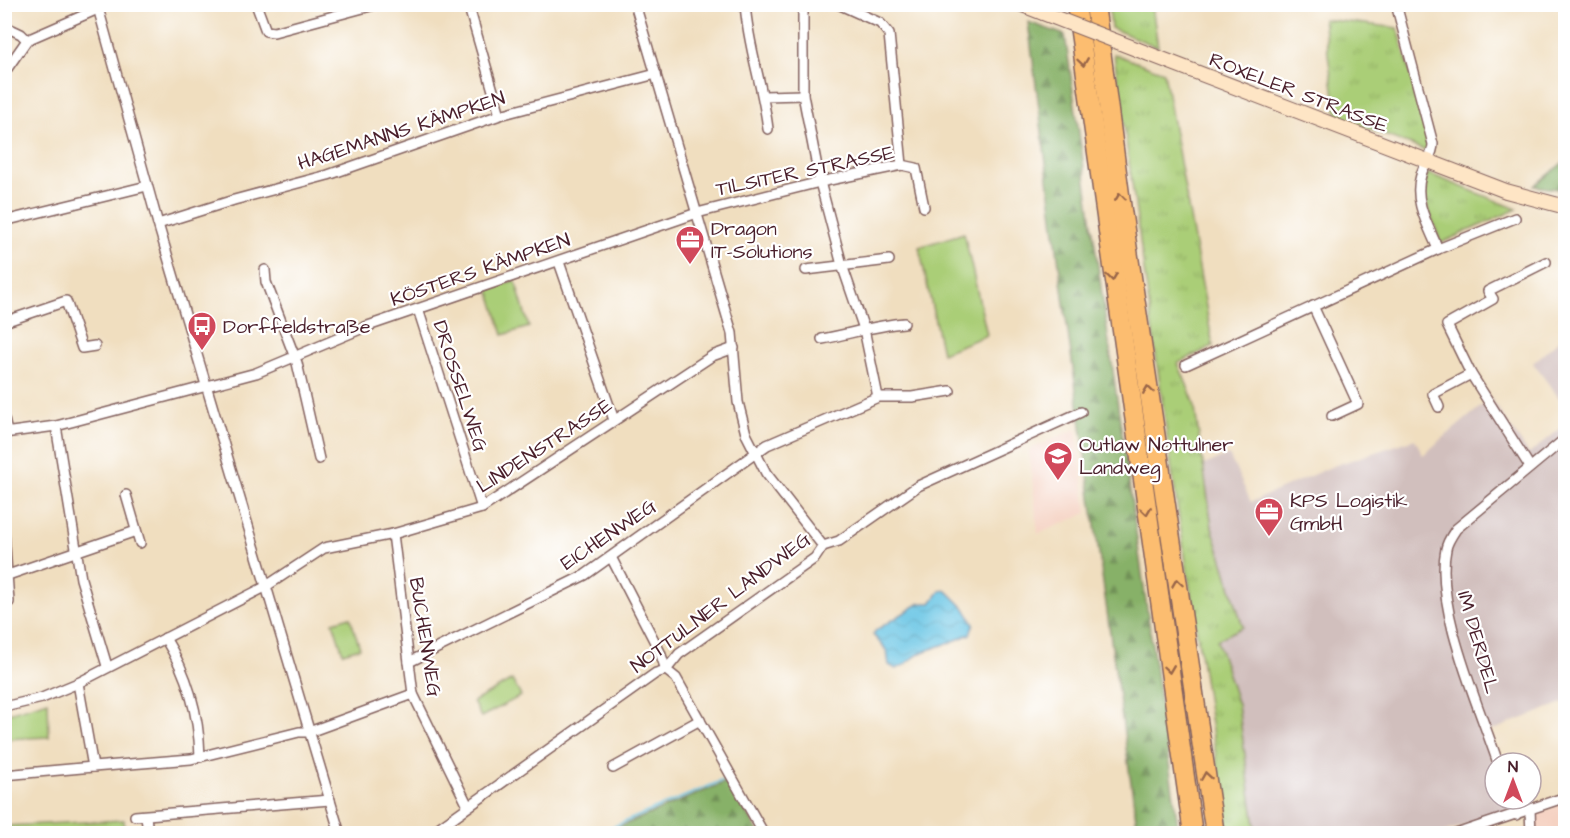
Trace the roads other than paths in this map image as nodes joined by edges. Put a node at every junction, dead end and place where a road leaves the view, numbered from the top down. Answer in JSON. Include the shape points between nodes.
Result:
{"nodes":[{"id":1,"x":256,"y":4,"type":"edge"},
{"id":2,"x":378,"y":4,"type":"edge"},
{"id":3,"x":468,"y":4,"type":"edge"},
{"id":4,"x":635,"y":4,"type":"edge"},
{"id":5,"x":745,"y":4,"type":"edge"},
{"id":6,"x":803,"y":4,"type":"edge"},
{"id":7,"x":838,"y":4,"type":"edge"},
{"id":8,"x":1020,"y":4,"type":"edge"},
{"id":9,"x":1076,"y":4,"type":"edge"},
{"id":10,"x":1095,"y":4,"type":"edge"},
{"id":11,"x":1396,"y":4,"type":"edge"},
{"id":12,"x":97,"y":7,"type":"edge"},
{"id":13,"x":4,"y":26,"type":"edge"},
{"id":14,"x":27,"y":40,"type":"junction"},
{"id":15,"x":4,"y":73,"type":"edge"},
{"id":16,"x":656,"y":74,"type":"junction"},
{"id":17,"x":803,"y":95,"type":"junction"},
{"id":18,"x":764,"y":96,"type":"junction"},
{"id":19,"x":500,"y":115,"type":"junction"},
{"id":20,"x":768,"y":129,"type":"dead end"},
{"id":21,"x":1427,"y":162,"type":"junction"},
{"id":22,"x":902,"y":165,"type":"junction"},
{"id":23,"x":820,"y":182,"type":"junction"},
{"id":24,"x":147,"y":186,"type":"junction"},
{"id":25,"x":924,"y":207,"type":"dead end"},
{"id":26,"x":1566,"y":207,"type":"edge"},
{"id":27,"x":698,"y":213,"type":"junction"},
{"id":28,"x":1515,"y":218,"type":"dead end"},
{"id":29,"x":4,"y":221,"type":"edge"},
{"id":30,"x":158,"y":224,"type":"junction"},
{"id":31,"x":1438,"y":249,"type":"junction"},
{"id":32,"x":889,"y":260,"type":"dead end"},
{"id":33,"x":559,"y":262,"type":"junction"},
{"id":34,"x":1546,"y":262,"type":"dead end"},
{"id":35,"x":842,"y":265,"type":"junction"},
{"id":36,"x":265,"y":270,"type":"dead end"},
{"id":37,"x":806,"y":270,"type":"dead end"},
{"id":38,"x":1313,"y":306,"type":"junction"},
{"id":39,"x":418,"y":309,"type":"junction"},
{"id":40,"x":4,"y":322,"type":"edge"},
{"id":41,"x":904,"y":323,"type":"dead end"},
{"id":42,"x":864,"y":329,"type":"junction"},
{"id":43,"x":822,"y":339,"type":"dead end"},
{"id":44,"x":95,"y":345,"type":"dead end"},
{"id":45,"x":734,"y":348,"type":"junction"},
{"id":46,"x":293,"y":357,"type":"junction"},
{"id":47,"x":1185,"y":364,"type":"dead end"},
{"id":48,"x":1471,"y":374,"type":"junction"},
{"id":49,"x":207,"y":386,"type":"junction"},
{"id":50,"x":950,"y":391,"type":"dead end"},
{"id":51,"x":878,"y":397,"type":"junction"},
{"id":52,"x":1439,"y":407,"type":"dead end"},
{"id":53,"x":1081,"y":412,"type":"dead end"},
{"id":54,"x":1332,"y":417,"type":"dead end"},
{"id":55,"x":4,"y":419,"type":"edge"},
{"id":56,"x":614,"y":420,"type":"junction"},
{"id":57,"x":56,"y":426,"type":"junction"},
{"id":58,"x":6,"y":433,"type":"edge"},
{"id":59,"x":1566,"y":438,"type":"edge"},
{"id":60,"x":753,"y":453,"type":"junction"},
{"id":61,"x":320,"y":459,"type":"dead end"},
{"id":62,"x":1530,"y":467,"type":"junction"},
{"id":63,"x":126,"y":495,"type":"dead end"},
{"id":64,"x":482,"y":508,"type":"junction"},
{"id":65,"x":136,"y":531,"type":"junction"},
{"id":66,"x":4,"y":532,"type":"edge"},
{"id":67,"x":393,"y":534,"type":"junction"},
{"id":68,"x":140,"y":543,"type":"dead end"},
{"id":69,"x":823,"y":546,"type":"junction"},
{"id":70,"x":76,"y":553,"type":"junction"},
{"id":71,"x":611,"y":557,"type":"junction"},
{"id":72,"x":8,"y":575,"type":"junction"},
{"id":73,"x":265,"y":587,"type":"junction"},
{"id":74,"x":9,"y":602,"type":"dead end"},
{"id":75,"x":165,"y":638,"type":"junction"},
{"id":76,"x":409,"y":662,"type":"junction"},
{"id":77,"x":107,"y":666,"type":"junction"},
{"id":78,"x":666,"y":670,"type":"junction"},
{"id":79,"x":78,"y":683,"type":"junction"},
{"id":80,"x":412,"y":694,"type":"junction"},
{"id":81,"x":4,"y":707,"type":"edge"},
{"id":82,"x":700,"y":720,"type":"junction"},
{"id":83,"x":309,"y":732,"type":"junction"},
{"id":84,"x":1494,"y":751,"type":"edge"},
{"id":85,"x":200,"y":757,"type":"junction"},
{"id":86,"x":93,"y":767,"type":"junction"},
{"id":87,"x":613,"y":768,"type":"dead end"},
{"id":88,"x":4,"y":775,"type":"edge"},
{"id":89,"x":1566,"y":797,"type":"edge"},
{"id":90,"x":330,"y":800,"type":"junction"},
{"id":91,"x":1543,"y":805,"type":"edge"},
{"id":92,"x":468,"y":807,"type":"junction"},
{"id":93,"x":1514,"y":811,"type":"edge"},
{"id":94,"x":1527,"y":811,"type":"edge"},
{"id":95,"x":1530,"y":811,"type":"edge"},
{"id":96,"x":1516,"y":815,"type":"junction"},
{"id":97,"x":135,"y":816,"type":"dead end"},
{"id":98,"x":146,"y":816,"type":"junction"},
{"id":99,"x":148,"y":834,"type":"edge"},
{"id":100,"x":340,"y":834,"type":"edge"},
{"id":101,"x":430,"y":834,"type":"edge"},
{"id":102,"x":764,"y":834,"type":"edge"},
{"id":103,"x":1193,"y":834,"type":"edge"},
{"id":104,"x":1215,"y":834,"type":"edge"},
{"id":105,"x":1456,"y":834,"type":"edge"},
{"id":106,"x":1531,"y":834,"type":"edge"}],
"edges":[{"from":1,"to":2,"type":"street","via":[[262,26],[274,32]]},
{"from":3,"to":19,"type":"street"},
{"from":4,"to":16,"type":"street"},
{"from":5,"to":18,"type":"street","via":[[753,62]]},
{"from":6,"to":17,"type":"street"},
{"from":7,"to":22,"type":"street","via":[[880,24],[889,34]]},
{"from":8,"to":21,"type":"main road","name":"ROXELER STRASSE","bridge":true},
{"from":9,"to":103,"type":"highway","one_way":true},
{"from":104,"to":10,"type":"highway","one_way":true},
{"from":11,"to":21,"type":"street","via":[[1432,144]]},
{"from":12,"to":14,"type":"street"},
{"from":12,"to":24,"type":"street"},
{"from":13,"to":14,"type":"street"},
{"from":14,"to":15,"type":"street"},
{"from":16,"to":19,"type":"street","name":"HAGEMANNS KÄMPKEN"},
{"from":16,"to":27,"type":"street"},
{"from":17,"to":18,"type":"street"},
{"from":17,"to":23,"type":"street"},
{"from":18,"to":20,"type":"street"},
{"from":19,"to":30,"type":"street","name":"HAGEMANNS KÄMPKEN","via":[[328,175]]},
{"from":21,"to":26,"type":"main road","name":"ROXELER STRASSE","via":[[1506,191]]},
{"from":21,"to":31,"type":"street","via":[[1420,176],[1418,195]]},
{"from":22,"to":23,"type":"street","name":"TILSITER STRASSE"},
{"from":22,"to":25,"type":"street","name":"TILSITER STRASSE","via":[[916,168]]},
{"from":23,"to":27,"type":"street","name":"TILSITER STRASSE"},
{"from":23,"to":35,"type":"street"},
{"from":24,"to":29,"type":"street"},
{"from":24,"to":30,"type":"street"},
{"from":27,"to":33,"type":"street","name":"KÖSTERS KÄMPKEN"},
{"from":27,"to":45,"type":"street"},
{"from":28,"to":31,"type":"street"},
{"from":30,"to":49,"type":"street"},
{"from":31,"to":38,"type":"street"},
{"from":32,"to":35,"type":"street"},
{"from":33,"to":39,"type":"street","name":"KÖSTERS KÄMPKEN"},
{"from":33,"to":56,"type":"street"},
{"from":34,"to":48,"type":"street","via":[[1488,291],[1493,299],[1447,325]]},
{"from":35,"to":37,"type":"street"},
{"from":35,"to":42,"type":"street"},
{"from":36,"to":46,"type":"street"},
{"from":38,"to":47,"type":"street"},
{"from":38,"to":54,"type":"street","via":[[1358,404]]},
{"from":39,"to":46,"type":"street","name":"KÖSTERS KÄMPKEN"},
{"from":39,"to":64,"type":"street","name":"DROSSELWEG"},
{"from":40,"to":44,"type":"street","via":[[66,301],[82,348]]},
{"from":41,"to":42,"type":"street"},
{"from":42,"to":43,"type":"street"},
{"from":42,"to":51,"type":"street"},
{"from":45,"to":56,"type":"street","name":"LINDENSTRASSE","via":[[712,356]]},
{"from":45,"to":60,"type":"street","via":[[738,402]]},
{"from":46,"to":49,"type":"street","name":"KÖSTERS KÄMPKEN","via":[[256,373]]},
{"from":46,"to":61,"type":"street"},
{"from":48,"to":52,"type":"street","via":[[1433,394]]},
{"from":48,"to":62,"type":"street"},
{"from":49,"to":57,"type":"street","name":"KÖSTERS KÄMPKEN"},
{"from":49,"to":73,"type":"street"},
{"from":50,"to":51,"type":"street"},
{"from":51,"to":60,"type":"street","name":"EICHENWEG"},
{"from":53,"to":69,"type":"street","name":"NOTTULNER LANDWEG","via":[[918,486],[839,541]]},
{"from":55,"to":58,"type":"street"},
{"from":56,"to":64,"type":"street","name":"LINDENSTRASSE"},
{"from":57,"to":58,"type":"street","name":"KÖSTERS KÄMPKEN"},
{"from":57,"to":70,"type":"street"},
{"from":59,"to":62,"type":"street","name":"IM DERDEL"},
{"from":60,"to":69,"type":"street"},
{"from":60,"to":71,"type":"street","name":"EICHENWEG"},
{"from":62,"to":84,"type":"street","name":"IM DERDEL","via":[[1456,529],[1446,546],[1444,561],[1445,591],[1455,635]]},
{"from":63,"to":65,"type":"street"},
{"from":64,"to":67,"type":"street","name":"LINDENSTRASSE"},
{"from":65,"to":68,"type":"street"},
{"from":65,"to":70,"type":"street"},
{"from":66,"to":72,"type":"street"},
{"from":67,"to":73,"type":"street","name":"LINDENSTRASSE","via":[[324,548]]},
{"from":67,"to":76,"type":"street","name":"BUCHENWEG"},
{"from":69,"to":78,"type":"street","name":"NOTTULNER LANDWEG","via":[[815,558],[679,654]]},
{"from":70,"to":72,"type":"street"},
{"from":70,"to":77,"type":"street"},
{"from":71,"to":76,"type":"street","name":"EICHENWEG","via":[[585,575]]},
{"from":71,"to":78,"type":"street"},
{"from":72,"to":74,"type":"street"},
{"from":73,"to":75,"type":"street","name":"LINDENSTRASSE"},
{"from":73,"to":83,"type":"street"},
{"from":75,"to":77,"type":"street","name":"LINDENSTRASSE"},
{"from":75,"to":85,"type":"street","via":[[190,690]]},
{"from":76,"to":80,"type":"street","name":"BUCHENWEG"},
{"from":77,"to":79,"type":"street","name":"LINDENSTRASSE"},
{"from":78,"to":82,"type":"street"},
{"from":78,"to":92,"type":"street","name":"NOTTULNER LANDWEG"},
{"from":79,"to":81,"type":"street","name":"LINDENSTRASSE","via":[[42,698]]},
{"from":79,"to":86,"type":"street"},
{"from":80,"to":83,"type":"street"},
{"from":80,"to":92,"type":"street","name":"BUCHENWEG"},
{"from":82,"to":87,"type":"street"},
{"from":82,"to":102,"type":"street"},
{"from":83,"to":85,"type":"street"},
{"from":83,"to":90,"type":"street"},
{"from":85,"to":86,"type":"street"},
{"from":86,"to":88,"type":"street"},
{"from":89,"to":91,"type":"street"},
{"from":90,"to":98,"type":"street"},
{"from":90,"to":100,"type":"street"},
{"from":92,"to":101,"type":"street","name":"NOTTULNER LANDWEG"},
{"from":93,"to":96,"type":"street"},
{"from":94,"to":96,"type":"street"},
{"from":95,"to":106,"type":"street"},
{"from":96,"to":105,"type":"street"},
{"from":97,"to":98,"type":"street"},
{"from":98,"to":99,"type":"street"}]}
